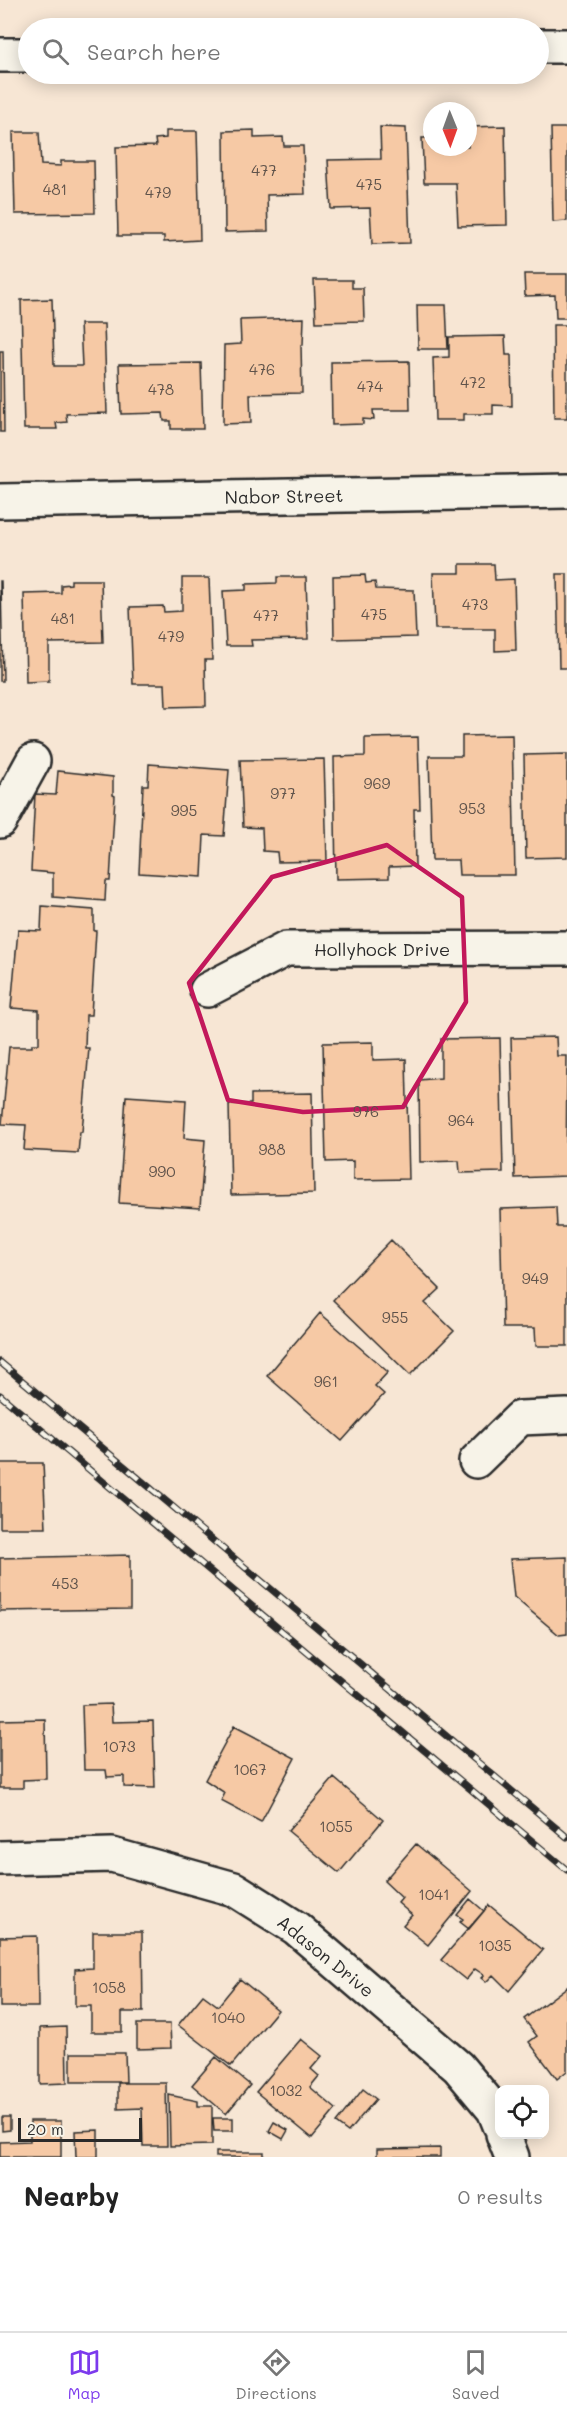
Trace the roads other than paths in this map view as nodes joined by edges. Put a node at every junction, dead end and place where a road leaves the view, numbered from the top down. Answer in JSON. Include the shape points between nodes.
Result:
{"nodes":[{"id":1,"x":549,"y":46,"type":"edge"},
{"id":2,"x":567,"y":46,"type":"edge"},
{"id":3,"x":0,"y":55,"type":"edge"},
{"id":4,"x":18,"y":55,"type":"edge"},
{"id":5,"x":567,"y":491,"type":"edge"},
{"id":6,"x":0,"y":501,"type":"edge"},
{"id":7,"x":33,"y":761,"type":"dead end"},
{"id":8,"x":0,"y":821,"type":"edge"},
{"id":9,"x":567,"y":948,"type":"edge"},
{"id":10,"x":207,"y":990,"type":"dead end"},
{"id":11,"x":567,"y":1416,"type":"edge"},
{"id":12,"x":476,"y":1461,"type":"dead end"},
{"id":13,"x":0,"y":1858,"type":"edge"},
{"id":14,"x":495,"y":2112,"type":"edge"},
{"id":15,"x":505,"y":2139,"type":"edge"},
{"id":16,"x":512,"y":2157,"type":"edge"}],
"edges":[{"from":1,"to":2,"type":"street"},
{"from":3,"to":4,"type":"street"},
{"from":5,"to":6,"type":"street","name":"Nabor Street"},
{"from":7,"to":8,"type":"street"},
{"from":9,"to":10,"type":"street","name":"Hollyhock Drive","via":[[286,949]]},
{"from":11,"to":12,"type":"street","via":[[520,1418]]},
{"from":13,"to":14,"type":"street","name":"Adason Drive","via":[[112,1855],[234,1889],[296,1928],[458,2067]]},
{"from":15,"to":16,"type":"street"}]}
